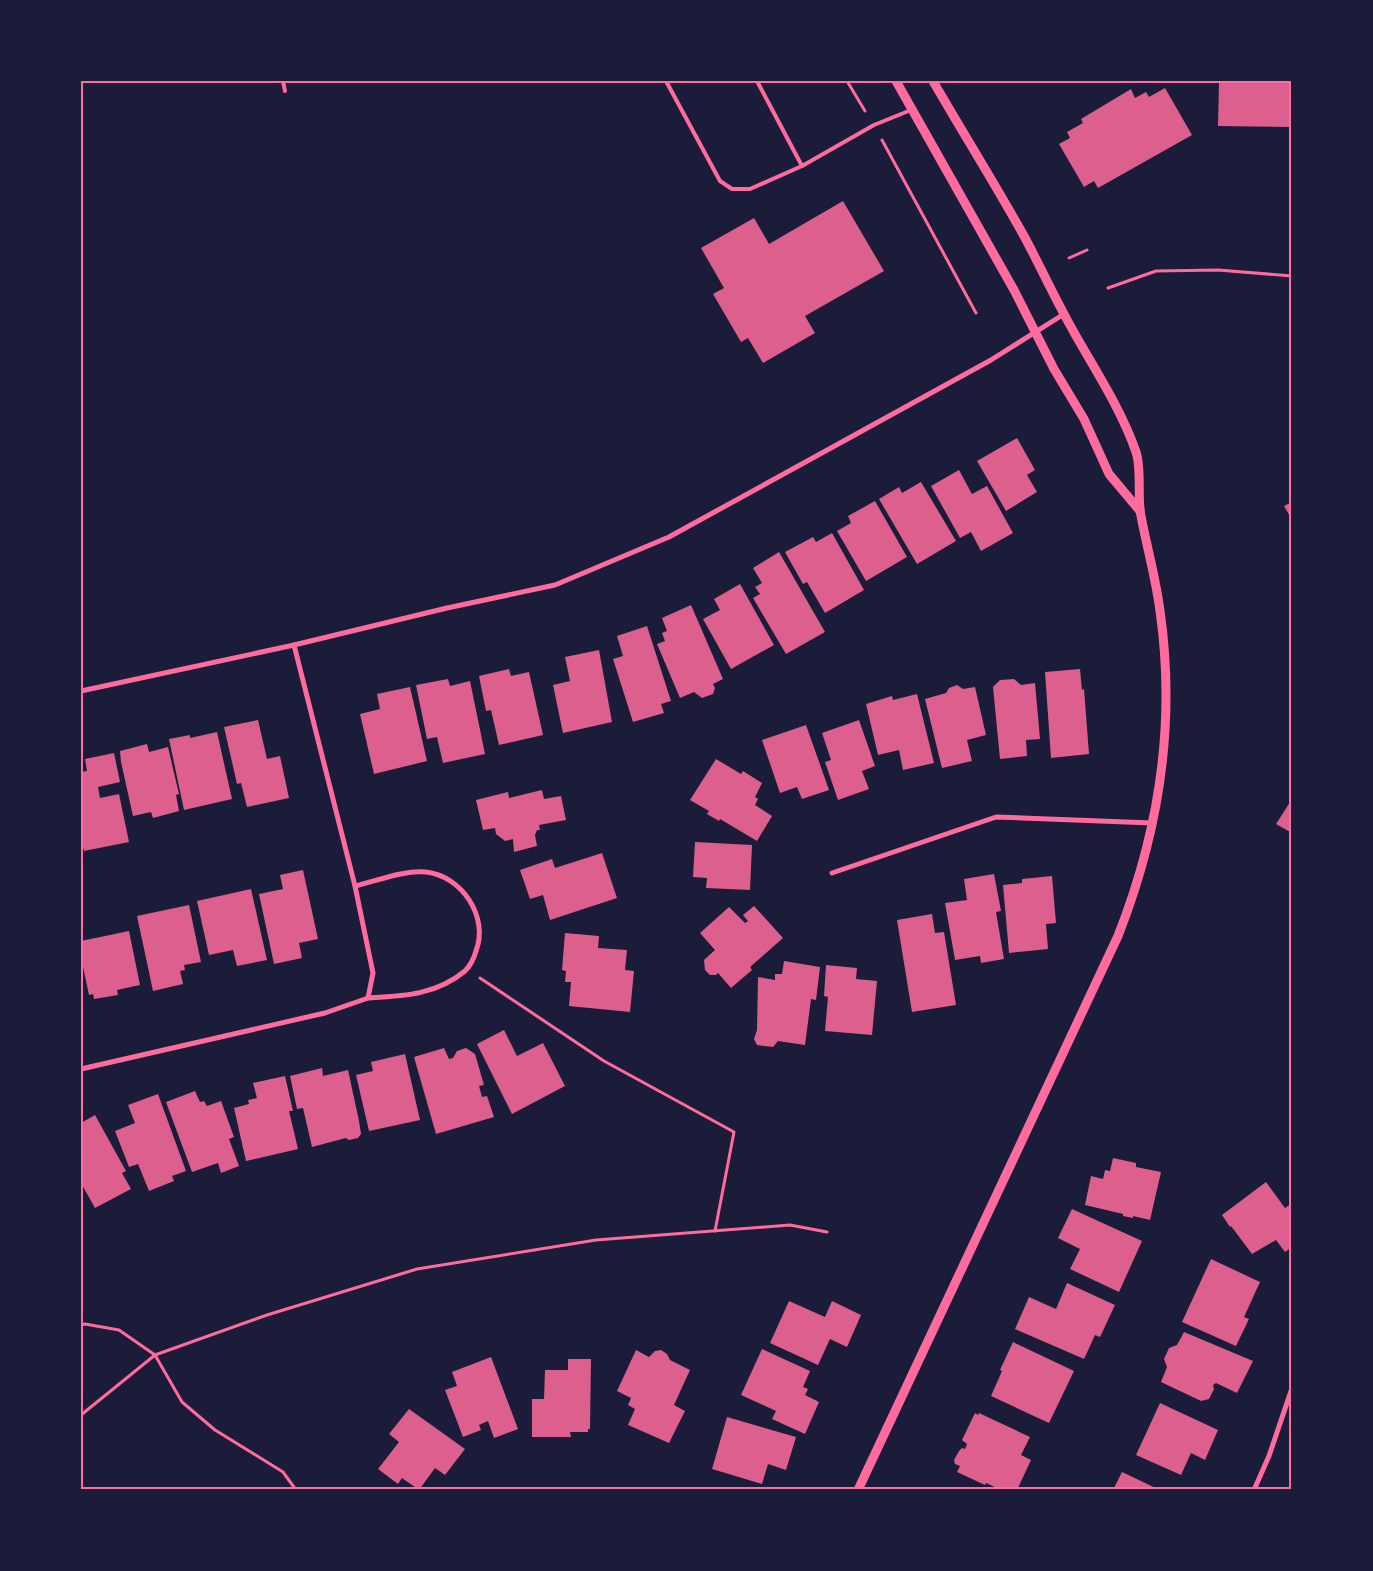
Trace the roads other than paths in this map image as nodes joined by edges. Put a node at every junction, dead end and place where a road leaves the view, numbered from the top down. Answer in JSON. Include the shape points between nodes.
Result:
{"nodes":[{"id":1,"x":283,"y":81,"type":"edge"},
{"id":2,"x":666,"y":81,"type":"edge"},
{"id":3,"x":756,"y":81,"type":"edge"},
{"id":4,"x":896,"y":81,"type":"edge"},
{"id":5,"x":933,"y":81,"type":"edge"},
{"id":6,"x":285,"y":91,"type":"dead end"},
{"id":7,"x":912,"y":109,"type":"junction"},
{"id":8,"x":802,"y":166,"type":"junction"},
{"id":9,"x":1064,"y":314,"type":"junction"},
{"id":10,"x":1036,"y":332,"type":"junction"},
{"id":11,"x":1140,"y":511,"type":"junction"},
{"id":12,"x":294,"y":645,"type":"junction"},
{"id":13,"x":81,"y":691,"type":"edge"},
{"id":14,"x":1154,"y":823,"type":"junction"},
{"id":15,"x":832,"y":873,"type":"dead end"},
{"id":16,"x":355,"y":886,"type":"junction"},
{"id":17,"x":368,"y":998,"type":"junction"},
{"id":18,"x":81,"y":1069,"type":"edge"},
{"id":19,"x":1292,"y":1388,"type":"edge"},
{"id":20,"x":858,"y":1490,"type":"edge"},
{"id":21,"x":1254,"y":1490,"type":"edge"}],
"edges":[{"from":1,"to":6,"type":"lane"},
{"from":2,"to":8,"type":"lane","via":[[720,181],[732,189],[750,189]]},
{"from":3,"to":8,"type":"lane"},
{"from":4,"to":7,"type":"street"},
{"from":5,"to":9,"type":"street","via":[[1023,235]]},
{"from":7,"to":8,"type":"lane"},
{"from":7,"to":10,"type":"street"},
{"from":9,"to":10,"type":"street"},
{"from":9,"to":11,"type":"street","via":[[1116,404],[1137,455]]},
{"from":10,"to":11,"type":"street","via":[[1084,419],[1109,474]]},
{"from":10,"to":12,"type":"street","via":[[991,360],[669,537],[572,578],[555,585]]},
{"from":11,"to":14,"type":"street","via":[[1160,611],[1166,680],[1165,740]]},
{"from":12,"to":13,"type":"street"},
{"from":12,"to":16,"type":"street"},
{"from":14,"to":15,"type":"street","via":[[996,817]]},
{"from":14,"to":20,"type":"street","via":[[1141,873],[1118,936]]},
{"from":16,"to":17,"type":"street","via":[[373,973]]},
{"from":16,"to":17,"type":"street","via":[[413,872],[442,876],[466,894],[474,906],[480,933],[478,946],[467,969],[444,986],[411,996]]},
{"from":17,"to":18,"type":"street","via":[[325,1013]]},
{"from":19,"to":21,"type":"street"}]}
